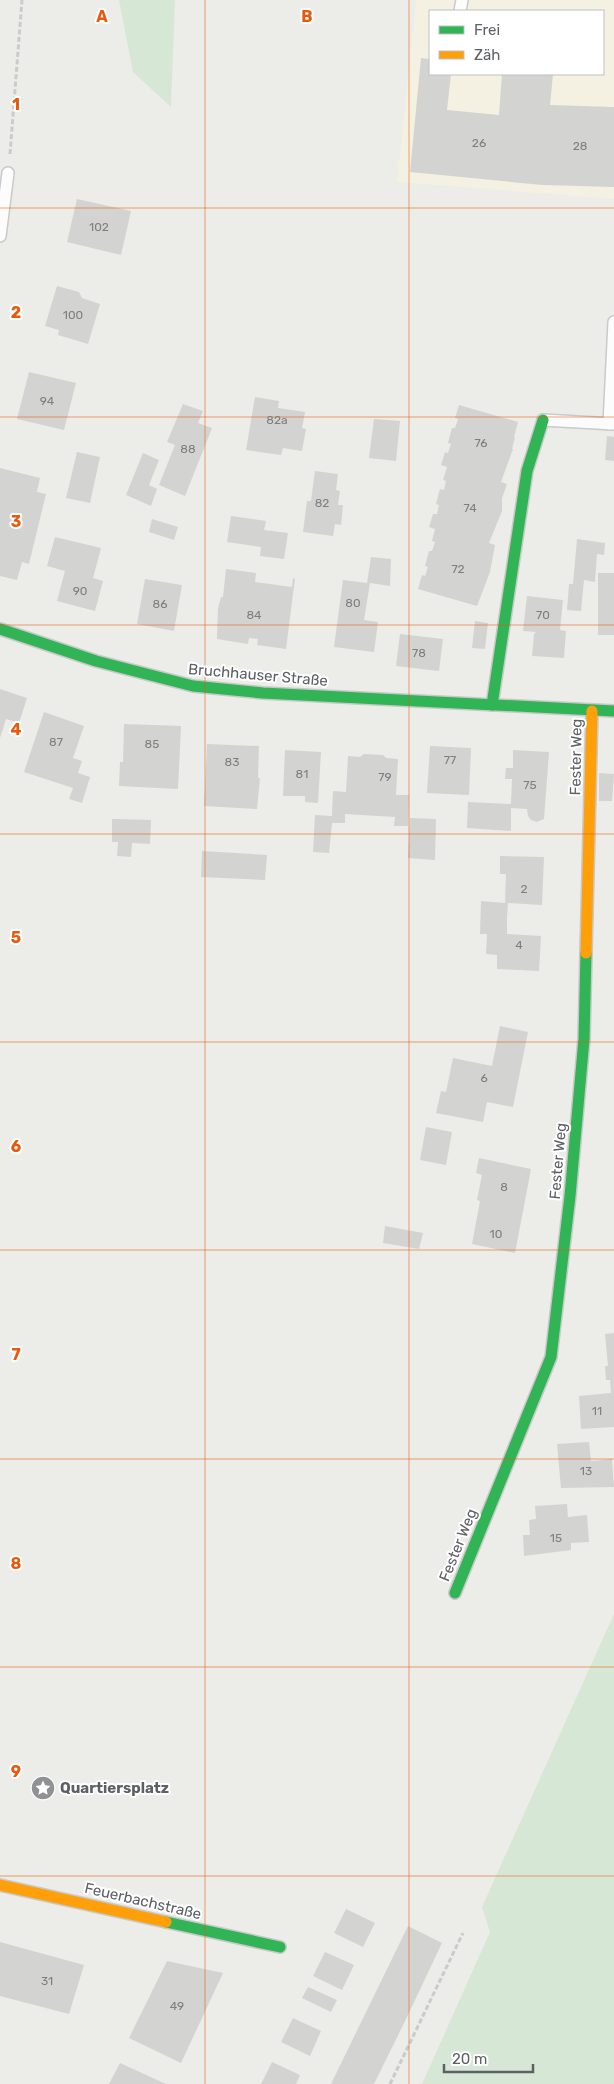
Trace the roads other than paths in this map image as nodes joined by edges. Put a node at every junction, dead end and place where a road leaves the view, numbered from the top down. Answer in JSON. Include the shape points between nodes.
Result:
{"nodes":[{"id":1,"x":8,"y":173,"type":"road end"},
{"id":2,"x":0,"y":236,"type":"edge"},
{"id":3,"x":614,"y":322,"type":"edge"},
{"id":4,"x":543,"y":420,"type":"joint"},
{"id":5,"x":611,"y":424,"type":"edge"},
{"id":6,"x":0,"y":629,"type":"edge"},
{"id":7,"x":492,"y":705,"type":"junction"},
{"id":8,"x":592,"y":711,"type":"junction"},
{"id":9,"x":614,"y":711,"type":"edge"},
{"id":10,"x":455,"y":1593,"type":"dead end"},
{"id":11,"x":0,"y":1884,"type":"edge"},
{"id":12,"x":280,"y":1947,"type":"dead end"}],
"edges":[{"from":1,"to":2,"type":"lane"},
{"from":3,"to":5,"type":"lane"},
{"from":4,"to":5,"type":"lane"},
{"from":4,"to":7,"type":"street","via":[[526,471]]},
{"from":6,"to":7,"type":"street","name":"Bruchhauser Straße","via":[[96,661],[193,686],[263,693]]},
{"from":7,"to":8,"type":"street","name":"Bruchhauser Straße"},
{"from":8,"to":9,"type":"street","name":"Bruchhauser Straße"},
{"from":8,"to":10,"type":"street","name":"Fester Weg","via":[[584,1040],[551,1357]]},
{"from":11,"to":12,"type":"street","name":"Feuerbachstraße"}]}
